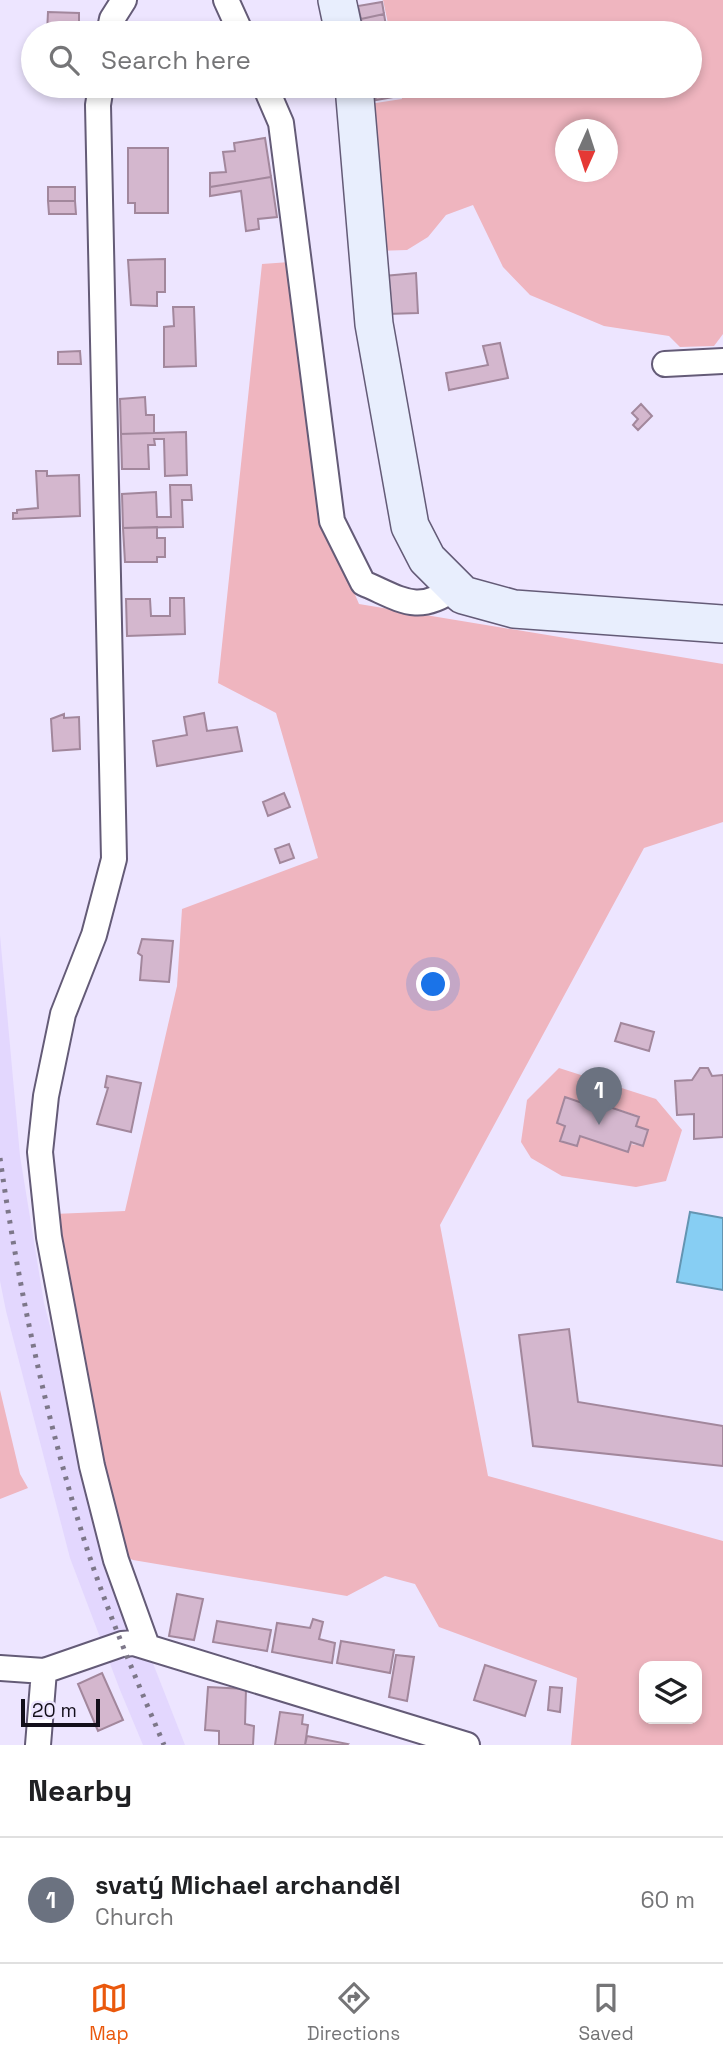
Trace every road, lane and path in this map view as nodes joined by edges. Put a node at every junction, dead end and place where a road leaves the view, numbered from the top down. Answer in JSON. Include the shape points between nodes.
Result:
{"nodes":[{"id":1,"x":124,"y":0,"type":"edge"},
{"id":2,"x":226,"y":0,"type":"edge"},
{"id":3,"x":337,"y":0,"type":"edge"},
{"id":4,"x":112,"y":21,"type":"edge"},
{"id":5,"x":236,"y":21,"type":"edge"},
{"id":6,"x":341,"y":21,"type":"edge"},
{"id":7,"x":99,"y":98,"type":"edge"},
{"id":8,"x":270,"y":98,"type":"edge"},
{"id":9,"x":355,"y":98,"type":"edge"},
{"id":10,"x":723,"y":361,"type":"edge"},
{"id":11,"x":665,"y":364,"type":"dead end"},
{"id":12,"x":454,"y":588,"type":"junction"},
{"id":13,"x":723,"y":624,"type":"edge"},
{"id":14,"x":147,"y":1646,"type":"junction"},
{"id":15,"x":0,"y":1668,"type":"edge"},
{"id":16,"x":44,"y":1671,"type":"junction"},
{"id":17,"x":38,"y":1745,"type":"edge"},
{"id":18,"x":467,"y":1745,"type":"edge"}],
"edges":[{"from":1,"to":4,"type":"street"},
{"from":2,"to":5,"type":"street"},
{"from":3,"to":6,"type":"street"},
{"from":7,"to":14,"type":"street","via":[[98,229],[114,859],[94,935],[63,1014],[40,1152],[49,1237],[92,1466],[116,1560]]},
{"from":8,"to":12,"type":"street","via":[[281,123],[332,521],[363,583],[410,602],[435,602]]},
{"from":9,"to":12,"type":"street","via":[[374,324],[410,526],[427,559]]},
{"from":10,"to":11,"type":"street"},
{"from":12,"to":13,"type":"street","via":[[514,609]]},
{"from":14,"to":16,"type":"street","via":[[122,1644]]},
{"from":14,"to":18,"type":"street"},
{"from":15,"to":16,"type":"street"},
{"from":16,"to":17,"type":"street"}]}
